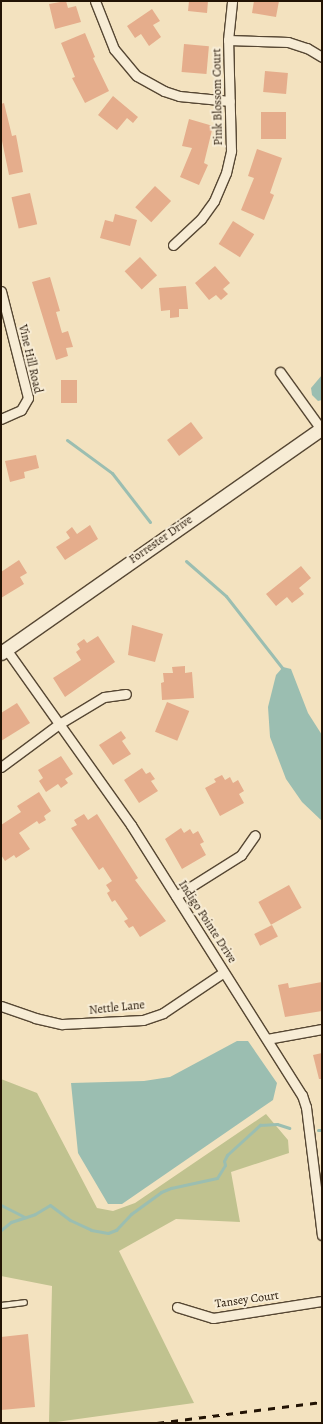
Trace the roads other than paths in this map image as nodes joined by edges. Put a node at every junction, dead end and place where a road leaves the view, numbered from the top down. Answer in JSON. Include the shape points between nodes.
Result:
{"nodes":[{"id":1,"x":95,"y":1,"type":"edge"},
{"id":2,"x":232,"y":1,"type":"edge"},
{"id":3,"x":228,"y":40,"type":"junction"},
{"id":4,"x":322,"y":57,"type":"edge"},
{"id":5,"x":230,"y":101,"type":"junction"},
{"id":6,"x":173,"y":245,"type":"dead end"},
{"id":7,"x":1,"y":290,"type":"edge"},
{"id":8,"x":280,"y":372,"type":"dead end"},
{"id":9,"x":1,"y":419,"type":"edge"},
{"id":10,"x":321,"y":429,"type":"edge"},
{"id":11,"x":4,"y":651,"type":"edge"},
{"id":12,"x":126,"y":694,"type":"dead end"},
{"id":13,"x":59,"y":724,"type":"junction"},
{"id":14,"x":1,"y":767,"type":"edge"},
{"id":15,"x":255,"y":835,"type":"dead end"},
{"id":16,"x":176,"y":896,"type":"junction"},
{"id":17,"x":224,"y":972,"type":"junction"},
{"id":18,"x":1,"y":1006,"type":"edge"},
{"id":19,"x":322,"y":1029,"type":"edge"},
{"id":20,"x":267,"y":1039,"type":"junction"},
{"id":21,"x":322,"y":1235,"type":"edge"},
{"id":22,"x":322,"y":1301,"type":"edge"},
{"id":23,"x":24,"y":1302,"type":"dead end"},
{"id":24,"x":1,"y":1304,"type":"edge"},
{"id":25,"x":177,"y":1307,"type":"dead end"}],
"edges":[{"from":1,"to":5,"type":"street","via":[[114,49],[137,76],[164,92]]},
{"from":2,"to":3,"type":"street","name":"Pink Blossom Court"},
{"from":3,"to":4,"type":"street","via":[[288,42],[307,48]]},
{"from":3,"to":5,"type":"street","name":"Pink Blossom Court"},
{"from":5,"to":6,"type":"street","name":"Pink Blossom Court","via":[[231,151],[220,189],[201,219]]},
{"from":7,"to":9,"type":"street","name":"Vine Hill Road","via":[[28,398],[21,410]]},
{"from":8,"to":10,"type":"street"},
{"from":10,"to":11,"type":"street","name":"Forrester Drive"},
{"from":11,"to":13,"type":"street","name":"Indigo Pointe Drive"},
{"from":12,"to":13,"type":"street","via":[[104,697]]},
{"from":13,"to":14,"type":"street"},
{"from":13,"to":16,"type":"street","name":"Indigo Pointe Drive","via":[[131,825]]},
{"from":15,"to":16,"type":"street","via":[[241,855]]},
{"from":16,"to":17,"type":"street","name":"Indigo Pointe Drive"},
{"from":17,"to":18,"type":"street","name":"Nettle Lane","via":[[163,1013],[142,1020],[62,1024]]},
{"from":17,"to":20,"type":"street","name":"Indigo Pointe Drive"},
{"from":19,"to":20,"type":"street"},
{"from":20,"to":21,"type":"street","name":"Indigo Pointe Drive","via":[[302,1095],[306,1107]]},
{"from":22,"to":25,"type":"street","name":"Tansey Court","via":[[213,1318]]},
{"from":23,"to":24,"type":"lane"}]}
